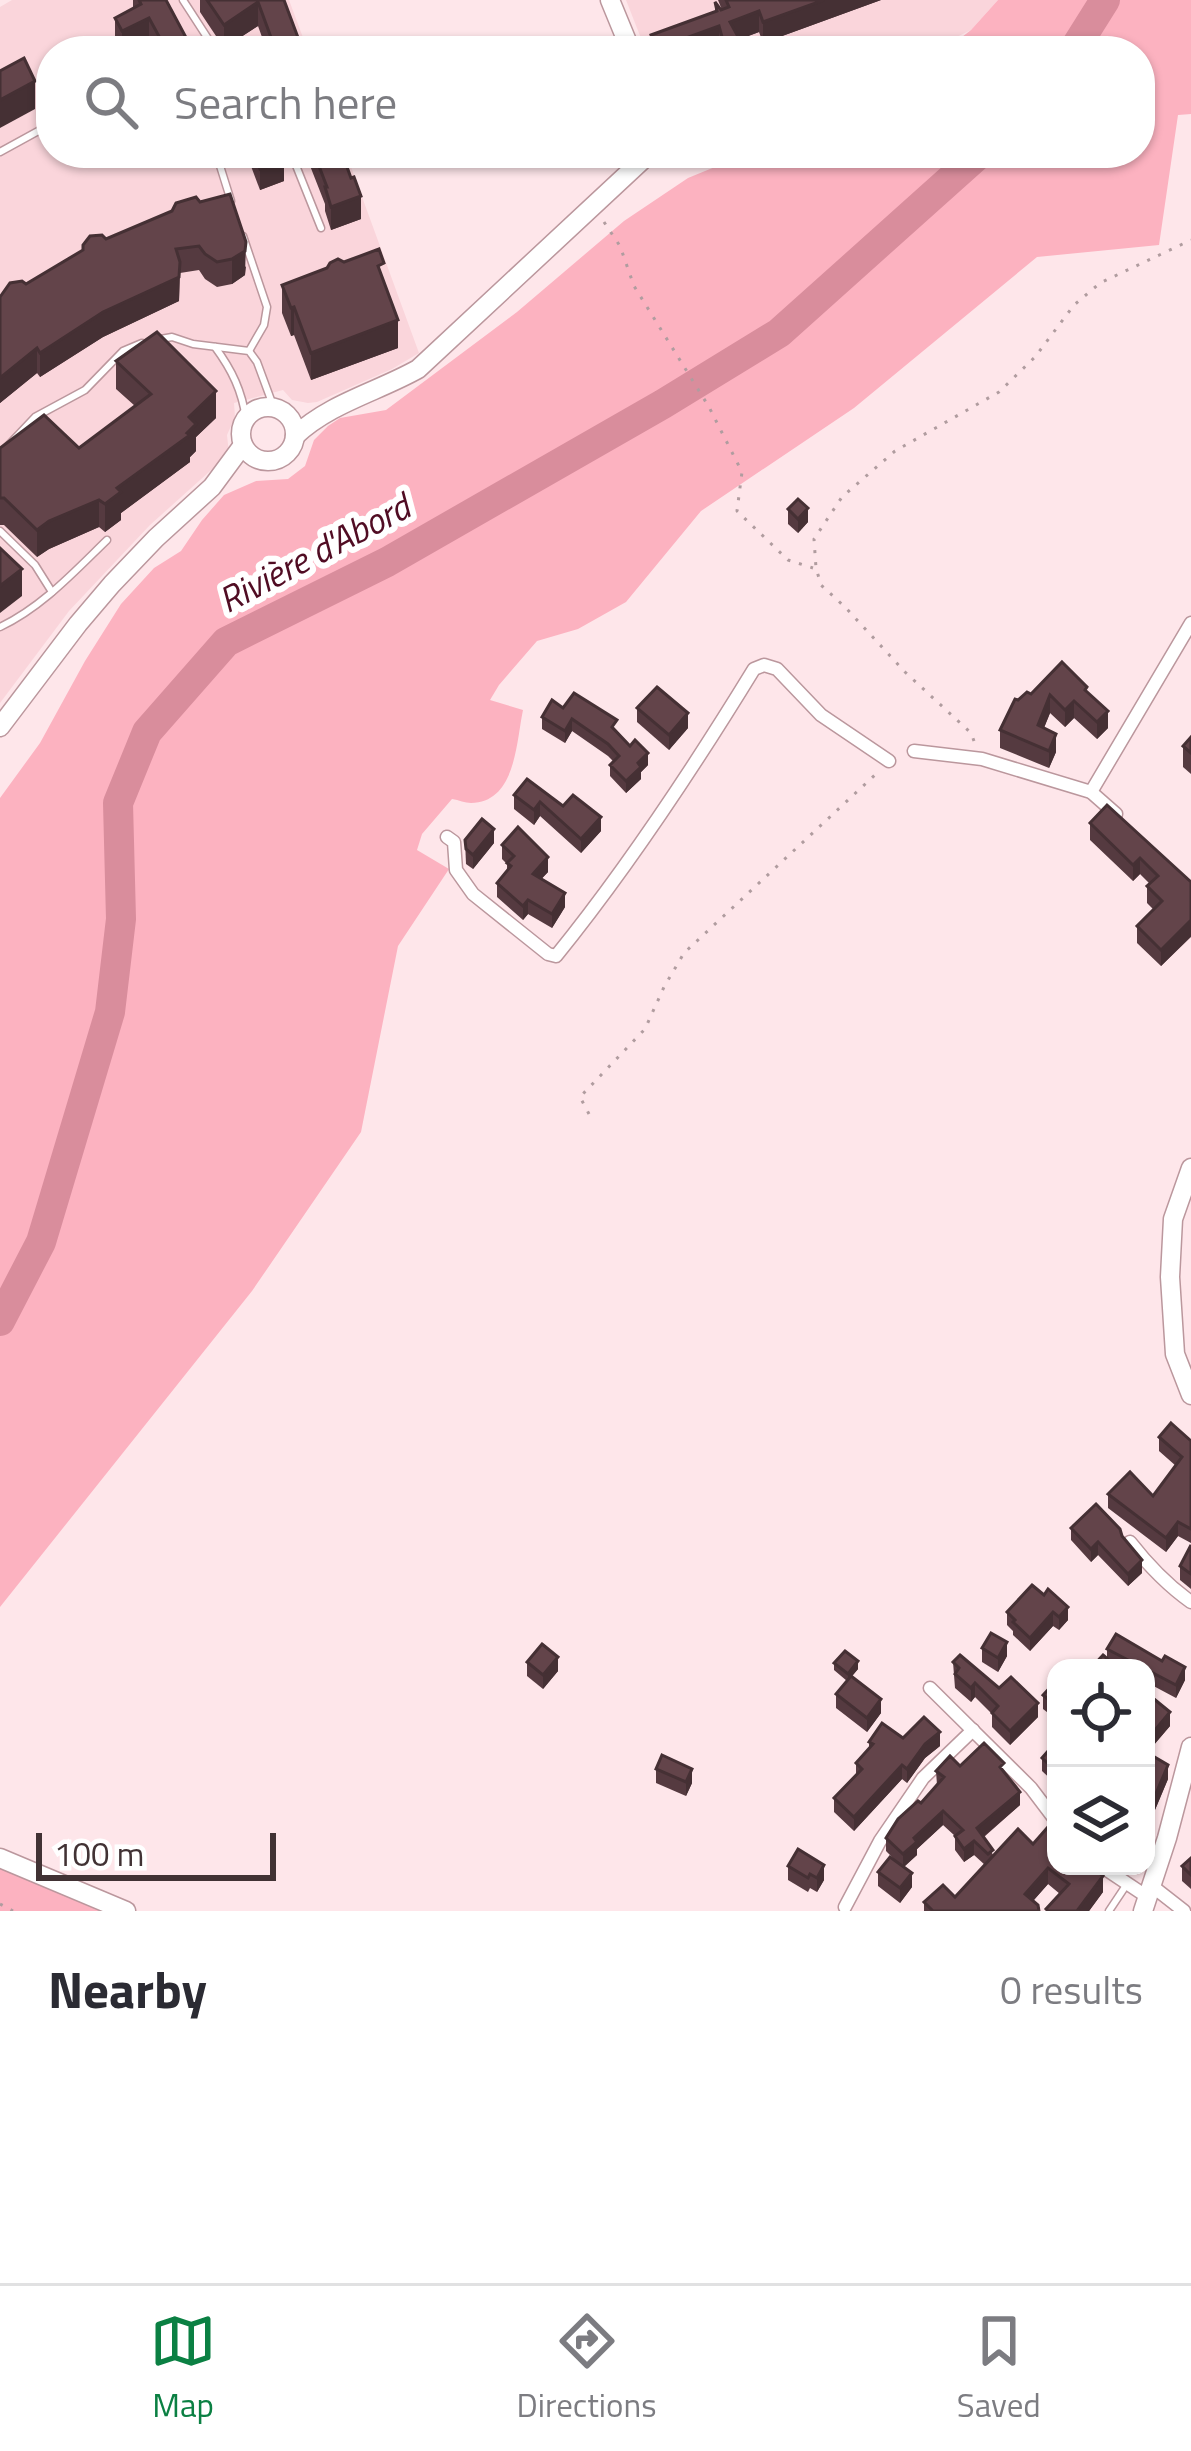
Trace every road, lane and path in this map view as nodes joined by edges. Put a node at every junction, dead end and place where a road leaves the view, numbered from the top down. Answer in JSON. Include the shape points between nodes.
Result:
{"nodes":[{"id":1,"x":183,"y":0,"type":"edge"},
{"id":2,"x":610,"y":0,"type":"edge"},
{"id":3,"x":206,"y":36,"type":"edge"},
{"id":4,"x":625,"y":36,"type":"edge"},
{"id":5,"x":36,"y":132,"type":"edge"},
{"id":6,"x":0,"y":152,"type":"edge"},
{"id":7,"x":221,"y":168,"type":"edge"},
{"id":8,"x":297,"y":168,"type":"edge"},
{"id":9,"x":634,"y":168,"type":"edge"},
{"id":10,"x":233,"y":206,"type":"edge"},
{"id":11,"x":593,"y":206,"type":"junction"},
{"id":12,"x":240,"y":227,"type":"edge"},
{"id":13,"x":321,"y":228,"type":"dead end"},
{"id":14,"x":1191,"y":240,"type":"edge"},
{"id":15,"x":215,"y":347,"type":"junction"},
{"id":16,"x":249,"y":351,"type":"junction"},
{"id":17,"x":340,"y":405,"type":"junction"},
{"id":18,"x":280,"y":411,"type":"junction"},
{"id":19,"x":246,"y":419,"type":"junction"},
{"id":20,"x":295,"y":436,"type":"junction"},
{"id":21,"x":243,"y":445,"type":"junction"},
{"id":22,"x":0,"y":454,"type":"edge"},
{"id":23,"x":260,"y":460,"type":"junction"},
{"id":24,"x":212,"y":487,"type":"junction"},
{"id":25,"x":0,"y":531,"type":"edge"},
{"id":26,"x":107,"y":540,"type":"dead end"},
{"id":27,"x":815,"y":568,"type":"junction"},
{"id":28,"x":52,"y":592,"type":"junction"},
{"id":29,"x":1191,"y":623,"type":"edge"},
{"id":30,"x":0,"y":627,"type":"edge"},
{"id":31,"x":0,"y":727,"type":"edge"},
{"id":32,"x":914,"y":751,"type":"dead end"},
{"id":33,"x":982,"y":759,"type":"junction"},
{"id":34,"x":890,"y":761,"type":"joint"},
{"id":35,"x":1091,"y":792,"type":"junction"},
{"id":36,"x":1125,"y":823,"type":"edge"},
{"id":37,"x":447,"y":837,"type":"dead end"},
{"id":38,"x":589,"y":1114,"type":"dead end"},
{"id":39,"x":1191,"y":1168,"type":"edge"},
{"id":40,"x":1191,"y":1395,"type":"edge"},
{"id":41,"x":1130,"y":1542,"type":"edge"},
{"id":42,"x":1191,"y":1601,"type":"edge"},
{"id":43,"x":931,"y":1688,"type":"dead end"},
{"id":44,"x":973,"y":1730,"type":"junction"},
{"id":45,"x":1191,"y":1748,"type":"edge"},
{"id":46,"x":1047,"y":1809,"type":"edge"},
{"id":47,"x":0,"y":1858,"type":"edge"},
{"id":48,"x":1114,"y":1875,"type":"edge"},
{"id":49,"x":1127,"y":1884,"type":"junction"},
{"id":50,"x":1167,"y":1903,"type":"edge"},
{"id":51,"x":0,"y":1904,"type":"edge"},
{"id":52,"x":845,"y":1907,"type":"dead end"},
{"id":53,"x":13,"y":1911,"type":"edge"},
{"id":54,"x":126,"y":1911,"type":"edge"},
{"id":55,"x":1109,"y":1911,"type":"edge"}],
"edges":[{"from":1,"to":3,"type":"lane"},
{"from":2,"to":4,"type":"street"},
{"from":5,"to":6,"type":"lane"},
{"from":7,"to":10,"type":"lane"},
{"from":8,"to":13,"type":"lane"},
{"from":9,"to":11,"type":"street"},
{"from":11,"to":17,"type":"street","via":[[418,369]]},
{"from":11,"to":27,"type":"path","via":[[742,472],[737,511],[788,560]]},
{"from":12,"to":16,"type":"lane","via":[[267,307]]},
{"from":14,"to":27,"type":"path","via":[[1100,284],[999,392],[896,451],[842,497],[814,538]]},
{"from":15,"to":16,"type":"lane"},
{"from":15,"to":19,"type":"lane","via":[[232,370]]},
{"from":15,"to":22,"type":"lane","via":[[172,337],[122,351],[85,390],[35,416]]},
{"from":16,"to":18,"type":"lane"},
{"from":17,"to":18,"type":"street"},
{"from":17,"to":20,"type":"street"},
{"from":18,"to":19,"type":"street","via":[[263,408]]},
{"from":18,"to":20,"type":"street"},
{"from":19,"to":21,"type":"street"},
{"from":20,"to":23,"type":"street","via":[[284,457]]},
{"from":21,"to":23,"type":"street"},
{"from":21,"to":24,"type":"street"},
{"from":23,"to":24,"type":"street"},
{"from":24,"to":31,"type":"street","via":[[112,584]]},
{"from":25,"to":28,"type":"lane"},
{"from":26,"to":28,"type":"lane"},
{"from":27,"to":33,"type":"path","via":[[821,585],[970,733]]},
{"from":28,"to":30,"type":"lane"},
{"from":29,"to":35,"type":"street"},
{"from":32,"to":33,"type":"street"},
{"from":33,"to":35,"type":"street"},
{"from":34,"to":37,"type":"street","via":[[821,716],[777,669],[754,669],[556,956],[473,894]]},
{"from":34,"to":38,"type":"path","via":[[684,952],[645,1029],[580,1097]]},
{"from":35,"to":36,"type":"street"},
{"from":39,"to":40,"type":"street","via":[[1173,1219],[1170,1277],[1175,1354]]},
{"from":41,"to":42,"type":"street"},
{"from":43,"to":44,"type":"street"},
{"from":44,"to":46,"type":"street"},
{"from":44,"to":52,"type":"street","via":[[923,1778]]},
{"from":45,"to":50,"type":"street"},
{"from":47,"to":54,"type":"street"},
{"from":48,"to":49,"type":"street"},
{"from":49,"to":50,"type":"street"},
{"from":49,"to":55,"type":"lane"},
{"from":51,"to":53,"type":"path"}]}
